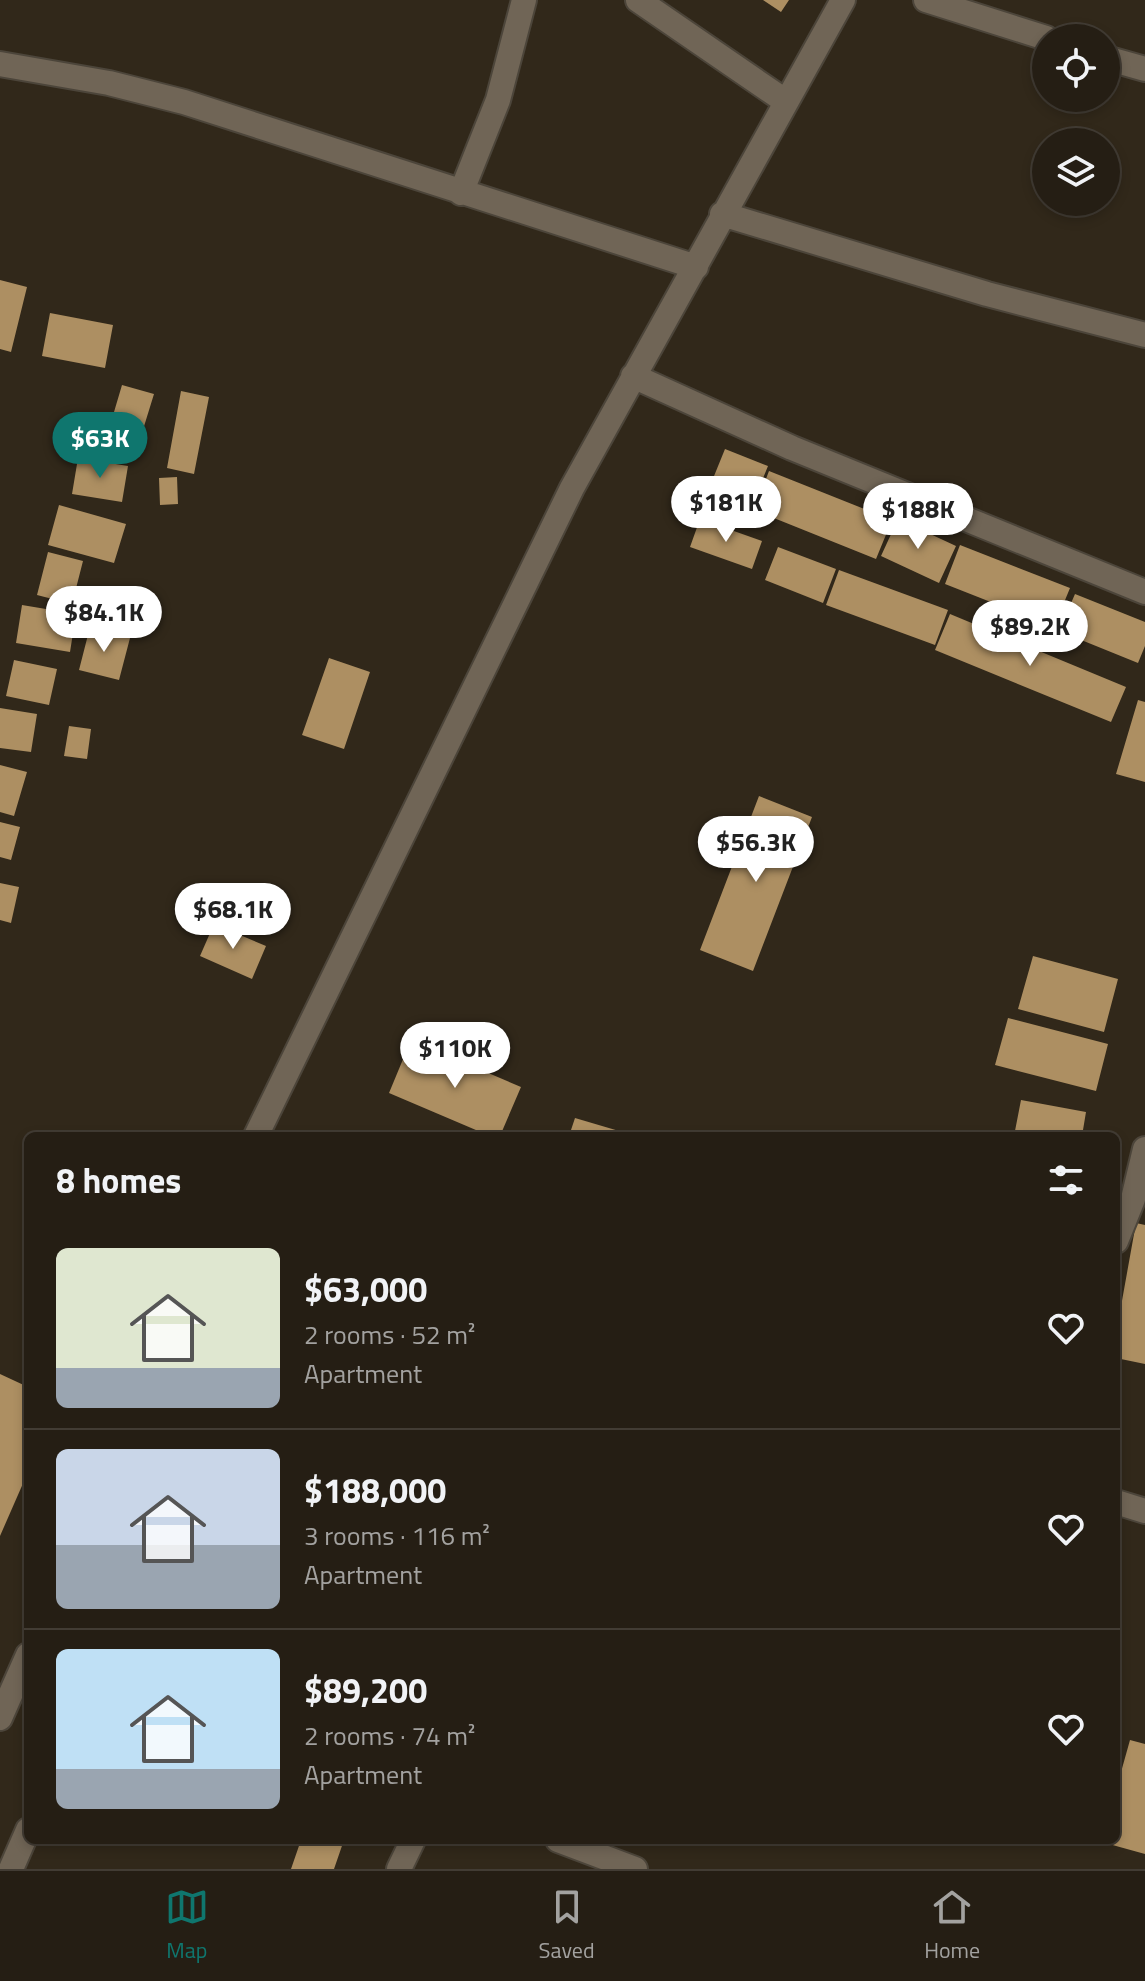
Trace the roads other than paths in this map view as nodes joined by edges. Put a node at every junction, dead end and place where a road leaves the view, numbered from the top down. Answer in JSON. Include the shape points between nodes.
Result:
{"nodes":[{"id":1,"x":524,"y":0,"type":"edge"},
{"id":2,"x":638,"y":0,"type":"edge"},
{"id":3,"x":843,"y":0,"type":"edge"},
{"id":4,"x":926,"y":0,"type":"edge"},
{"id":5,"x":1032,"y":34,"type":"edge"},
{"id":6,"x":1120,"y":62,"type":"edge"},
{"id":7,"x":0,"y":64,"type":"edge"},
{"id":8,"x":1145,"y":69,"type":"edge"},
{"id":9,"x":785,"y":101,"type":"junction"},
{"id":10,"x":461,"y":193,"type":"junction"},
{"id":11,"x":722,"y":214,"type":"junction"},
{"id":12,"x":696,"y":267,"type":"junction"},
{"id":13,"x":1145,"y":335,"type":"edge"},
{"id":14,"x":633,"y":376,"type":"junction"},
{"id":15,"x":1145,"y":592,"type":"edge"},
{"id":16,"x":258,"y":1132,"type":"edge"},
{"id":17,"x":1145,"y":1149,"type":"edge"},
{"id":18,"x":1120,"y":1231,"type":"edge"},
{"id":19,"x":1120,"y":1503,"type":"edge"},
{"id":20,"x":1145,"y":1511,"type":"edge"},
{"id":21,"x":24,"y":1664,"type":"edge"},
{"id":22,"x":0,"y":1718,"type":"edge"},
{"id":23,"x":24,"y":1839,"type":"edge"},
{"id":24,"x":411,"y":1844,"type":"edge"},
{"id":25,"x":569,"y":1844,"type":"edge"},
{"id":26,"x":11,"y":1869,"type":"edge"},
{"id":27,"x":399,"y":1869,"type":"edge"},
{"id":28,"x":635,"y":1869,"type":"edge"}],
"edges":[{"from":1,"to":10,"type":"street","via":[[498,100]]},
{"from":2,"to":9,"type":"street"},
{"from":3,"to":9,"type":"street"},
{"from":4,"to":5,"type":"street"},
{"from":6,"to":8,"type":"street"},
{"from":7,"to":10,"type":"street","via":[[184,102]]},
{"from":9,"to":11,"type":"street"},
{"from":10,"to":12,"type":"street"},
{"from":11,"to":12,"type":"street"},
{"from":11,"to":13,"type":"street","via":[[987,294]]},
{"from":12,"to":14,"type":"street"},
{"from":14,"to":15,"type":"street","via":[[792,448]]},
{"from":14,"to":16,"type":"street","via":[[572,488]]},
{"from":17,"to":18,"type":"street"},
{"from":19,"to":20,"type":"street"},
{"from":21,"to":22,"type":"street"},
{"from":23,"to":26,"type":"street"},
{"from":24,"to":27,"type":"street"},
{"from":25,"to":28,"type":"street"}]}
